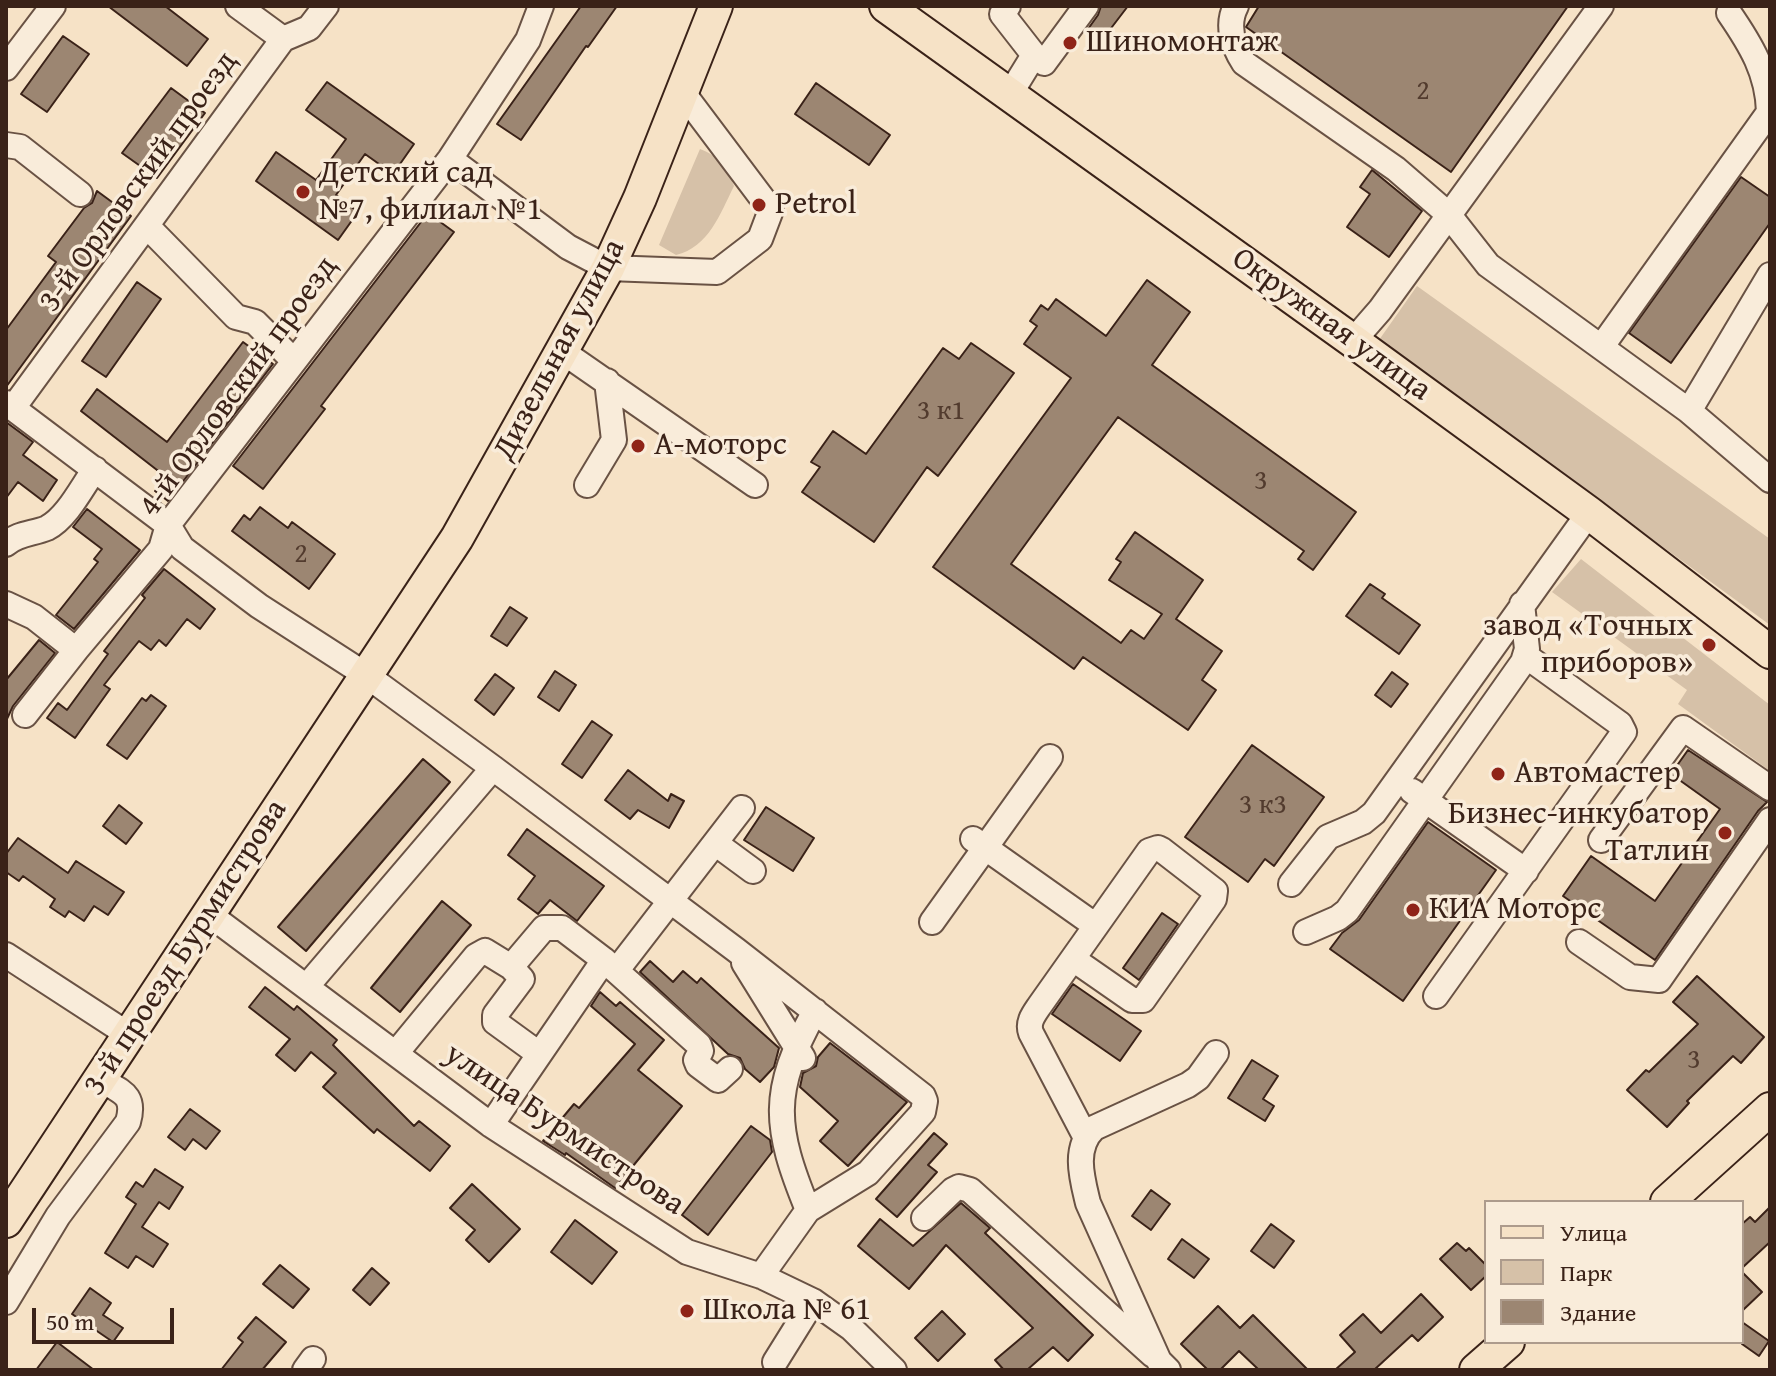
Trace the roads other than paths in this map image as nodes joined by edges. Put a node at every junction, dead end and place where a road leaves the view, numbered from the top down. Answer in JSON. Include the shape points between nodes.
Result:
{"nodes":[{"id":1,"x":53,"y":6,"type":"edge"},
{"id":2,"x":238,"y":6,"type":"edge"},
{"id":3,"x":326,"y":6,"type":"edge"},
{"id":4,"x":541,"y":6,"type":"edge"},
{"id":5,"x":716,"y":6,"type":"edge"},
{"id":6,"x":886,"y":6,"type":"edge"},
{"id":7,"x":1008,"y":6,"type":"edge"},
{"id":8,"x":1086,"y":6,"type":"edge"},
{"id":9,"x":1236,"y":6,"type":"edge"},
{"id":10,"x":1601,"y":6,"type":"edge"},
{"id":11,"x":1724,"y":10,"type":"edge"},
{"id":12,"x":283,"y":39,"type":"junction"},
{"id":13,"x":1770,"y":39,"type":"edge"},
{"id":14,"x":1034,"y":55,"type":"junction"},
{"id":15,"x":6,"y":68,"type":"edge"},
{"id":16,"x":683,"y":93,"type":"junction"},
{"id":17,"x":1010,"y":94,"type":"junction"},
{"id":18,"x":1770,"y":112,"type":"edge"},
{"id":19,"x":6,"y":145,"type":"edge"},
{"id":20,"x":450,"y":159,"type":"junction"},
{"id":21,"x":80,"y":194,"type":"dead end"},
{"id":22,"x":1448,"y":214,"type":"junction"},
{"id":23,"x":147,"y":226,"type":"junction"},
{"id":24,"x":608,"y":268,"type":"junction"},
{"id":25,"x":1770,"y":275,"type":"edge"},
{"id":26,"x":1353,"y":341,"type":"junction"},
{"id":27,"x":1602,"y":346,"type":"junction"},
{"id":28,"x":563,"y":352,"type":"junction"},
{"id":29,"x":294,"y":361,"type":"junction"},
{"id":30,"x":607,"y":381,"type":"junction"},
{"id":31,"x":10,"y":406,"type":"edge"},
{"id":32,"x":1689,"y":411,"type":"junction"},
{"id":33,"x":95,"y":469,"type":"junction"},
{"id":34,"x":1770,"y":480,"type":"edge"},
{"id":35,"x":587,"y":485,"type":"dead end"},
{"id":36,"x":755,"y":485,"type":"dead end"},
{"id":37,"x":1589,"y":513,"type":"junction"},
{"id":38,"x":168,"y":525,"type":"junction"},
{"id":39,"x":6,"y":544,"type":"edge"},
{"id":40,"x":6,"y":604,"type":"edge"},
{"id":41,"x":1522,"y":604,"type":"junction"},
{"id":42,"x":76,"y":650,"type":"junction"},
{"id":43,"x":1770,"y":652,"type":"edge"},
{"id":44,"x":1526,"y":656,"type":"junction"},
{"id":45,"x":366,"y":675,"type":"junction"},
{"id":46,"x":25,"y":715,"type":"dead end"},
{"id":47,"x":1050,"y":757,"type":"dead end"},
{"id":48,"x":493,"y":768,"type":"junction"},
{"id":49,"x":1397,"y":781,"type":"junction"},
{"id":50,"x":1770,"y":788,"type":"edge"},
{"id":51,"x":1425,"y":800,"type":"junction"},
{"id":52,"x":742,"y":808,"type":"dead end"},
{"id":53,"x":1770,"y":820,"type":"edge"},
{"id":54,"x":1363,"y":822,"type":"junction"},
{"id":55,"x":1601,"y":840,"type":"dead end"},
{"id":56,"x":715,"y":843,"type":"junction"},
{"id":57,"x":979,"y":843,"type":"junction"},
{"id":58,"x":1394,"y":843,"type":"junction"},
{"id":59,"x":753,"y":871,"type":"dead end"},
{"id":60,"x":1526,"y":871,"type":"junction"},
{"id":61,"x":1291,"y":884,"type":"dead end"},
{"id":62,"x":671,"y":900,"type":"junction"},
{"id":63,"x":210,"y":915,"type":"junction"},
{"id":64,"x":932,"y":922,"type":"dead end"},
{"id":65,"x":1096,"y":926,"type":"junction"},
{"id":66,"x":1306,"y":932,"type":"dead end"},
{"id":67,"x":1579,"y":942,"type":"dead end"},
{"id":68,"x":736,"y":950,"type":"junction"},
{"id":69,"x":6,"y":955,"type":"edge"},
{"id":70,"x":1073,"y":959,"type":"junction"},
{"id":71,"x":611,"y":965,"type":"junction"},
{"id":72,"x":511,"y":967,"type":"junction"},
{"id":73,"x":307,"y":986,"type":"junction"},
{"id":74,"x":1436,"y":996,"type":"dead end"},
{"id":75,"x":815,"y":1011,"type":"junction"},
{"id":76,"x":129,"y":1035,"type":"junction"},
{"id":77,"x":396,"y":1053,"type":"junction"},
{"id":78,"x":1216,"y":1053,"type":"dead end"},
{"id":79,"x":539,"y":1054,"type":"junction"},
{"id":80,"x":801,"y":1055,"type":"junction"},
{"id":81,"x":730,"y":1069,"type":"dead end"},
{"id":82,"x":100,"y":1079,"type":"junction"},
{"id":83,"x":1770,"y":1109,"type":"edge"},
{"id":84,"x":491,"y":1125,"type":"junction"},
{"id":85,"x":1085,"y":1136,"type":"junction"},
{"id":86,"x":1669,"y":1200,"type":"edge"},
{"id":87,"x":808,"y":1210,"type":"junction"},
{"id":88,"x":924,"y":1218,"type":"dead end"},
{"id":89,"x":6,"y":1221,"type":"edge"},
{"id":90,"x":761,"y":1276,"type":"junction"},
{"id":91,"x":813,"y":1301,"type":"junction"},
{"id":92,"x":6,"y":1302,"type":"edge"},
{"id":93,"x":1506,"y":1344,"type":"edge"},
{"id":94,"x":775,"y":1362,"type":"dead end"},
{"id":95,"x":1159,"y":1367,"type":"edge"},
{"id":96,"x":1479,"y":1369,"type":"edge"},
{"id":97,"x":894,"y":1370,"type":"edge"}],
"edges":[{"from":1,"to":15,"type":"street"},
{"from":2,"to":12,"type":"street"},
{"from":3,"to":12,"type":"street","name":"3-й Орловский проезд","via":[[309,28]]},
{"from":4,"to":20,"type":"street","name":"4-й Орловский проезд","via":[[528,40]]},
{"from":5,"to":16,"type":"main road","name":"Дизельная улица"},
{"from":6,"to":17,"type":"main road","name":"Окружная улица"},
{"from":7,"to":14,"type":"street","via":[[1002,14]]},
{"from":8,"to":14,"type":"street","via":[[1044,63]]},
{"from":9,"to":22,"type":"street","via":[[1231,33],[1244,63],[1396,169]]},
{"from":10,"to":22,"type":"street"},
{"from":11,"to":13,"type":"street"},
{"from":11,"to":18,"type":"street","via":[[1759,62]]},
{"from":12,"to":23,"type":"street","name":"3-й Орловский проезд"},
{"from":14,"to":17,"type":"street"},
{"from":16,"to":24,"type":"main road","name":"Дизельная улица"},
{"from":16,"to":24,"type":"street","via":[[771,210],[760,239],[717,272]]},
{"from":17,"to":26,"type":"main road","name":"Окружная улица"},
{"from":18,"to":27,"type":"street"},
{"from":19,"to":21,"type":"street","via":[[20,147]]},
{"from":20,"to":24,"type":"street","via":[[568,247]]},
{"from":20,"to":29,"type":"street","name":"4-й Орловский проезд"},
{"from":22,"to":26,"type":"street"},
{"from":22,"to":27,"type":"street","via":[[1488,265]]},
{"from":23,"to":29,"type":"street","via":[[236,317],[255,322]]},
{"from":23,"to":31,"type":"street","name":"3-й Орловский проезд"},
{"from":24,"to":28,"type":"main road","name":"Дизельная улица"},
{"from":25,"to":32,"type":"street"},
{"from":26,"to":37,"type":"main road","name":"Окружная улица"},
{"from":27,"to":32,"type":"street"},
{"from":28,"to":30,"type":"street"},
{"from":28,"to":45,"type":"main road","name":"Дизельная улица","via":[[457,538]]},
{"from":29,"to":38,"type":"street","name":"4-й Орловский проезд"},
{"from":30,"to":35,"type":"street","via":[[614,440]]},
{"from":30,"to":36,"type":"street"},
{"from":31,"to":33,"type":"street"},
{"from":32,"to":34,"type":"street"},
{"from":33,"to":38,"type":"street"},
{"from":33,"to":39,"type":"street","via":[[58,520]]},
{"from":37,"to":41,"type":"street"},
{"from":37,"to":43,"type":"main road","name":"Окружная улица"},
{"from":38,"to":42,"type":"street","name":"4-й Орловский проезд","via":[[161,549]]},
{"from":38,"to":45,"type":"street","via":[[182,548]]},
{"from":40,"to":42,"type":"street","via":[[31,615]]},
{"from":41,"to":44,"type":"street"},
{"from":41,"to":49,"type":"street"},
{"from":42,"to":46,"type":"street","name":"4-й Орловский проезд"},
{"from":44,"to":51,"type":"street"},
{"from":44,"to":60,"type":"street","via":[[1624,732]]},
{"from":45,"to":48,"type":"street"},
{"from":45,"to":63,"type":"main road","name":"3-й проезд Бурмистрова"},
{"from":47,"to":57,"type":"street"},
{"from":48,"to":62,"type":"street"},
{"from":48,"to":73,"type":"street"},
{"from":49,"to":51,"type":"street"},
{"from":49,"to":54,"type":"street"},
{"from":50,"to":55,"type":"street","via":[[1683,728]]},
{"from":51,"to":58,"type":"street"},
{"from":51,"to":60,"type":"street"},
{"from":52,"to":56,"type":"street"},
{"from":53,"to":67,"type":"street","via":[[1659,980],[1630,977]]},
{"from":54,"to":58,"type":"street"},
{"from":54,"to":61,"type":"street","via":[[1328,837]]},
{"from":56,"to":59,"type":"street"},
{"from":56,"to":62,"type":"street"},
{"from":57,"to":64,"type":"street"},
{"from":57,"to":65,"type":"street"},
{"from":58,"to":66,"type":"street","via":[[1343,915]]},
{"from":60,"to":74,"type":"street"},
{"from":62,"to":68,"type":"street"},
{"from":62,"to":71,"type":"street"},
{"from":63,"to":73,"type":"street","name":"улица Бурмистрова"},
{"from":63,"to":76,"type":"main road","name":"3-й проезд Бурмистрова"},
{"from":65,"to":70,"type":"street"},
{"from":65,"to":70,"type":"street","via":[[1153,849],[1162,850],[1215,891],[1143,1000],[1132,1000]]},
{"from":68,"to":75,"type":"street"},
{"from":68,"to":80,"type":"street"},
{"from":69,"to":76,"type":"street"},
{"from":70,"to":85,"type":"street","via":[[1029,1028]]},
{"from":71,"to":72,"type":"street","via":[[553,926],[536,934]]},
{"from":71,"to":79,"type":"street"},
{"from":71,"to":81,"type":"street","via":[[699,1045],[698,1065],[718,1080]]},
{"from":72,"to":77,"type":"street","via":[[491,952],[480,953]]},
{"from":72,"to":79,"type":"street","via":[[521,981],[494,1019]]},
{"from":73,"to":77,"type":"street","name":"улица Бурмистрова"},
{"from":75,"to":80,"type":"street"},
{"from":75,"to":87,"type":"street","via":[[923,1096],[925,1107],[868,1173]]},
{"from":76,"to":82,"type":"main road","name":"3-й проезд Бурмистрова"},
{"from":77,"to":84,"type":"street","name":"улица Бурмистрова"},
{"from":78,"to":85,"type":"street","via":[[1188,1085]]},
{"from":79,"to":84,"type":"street"},
{"from":80,"to":87,"type":"street","via":[[783,1092],[782,1115],[786,1153]]},
{"from":82,"to":89,"type":"main road","name":"3-й проезд Бурмистрова"},
{"from":82,"to":92,"type":"street","via":[[129,1098],[128,1122],[58,1216]]},
{"from":83,"to":86,"type":"main road"},
{"from":84,"to":90,"type":"street","name":"улица Бурмистрова","via":[[687,1252]]},
{"from":85,"to":95,"type":"street","via":[[1081,1158],[1088,1203]]},
{"from":87,"to":90,"type":"street"},
{"from":88,"to":95,"type":"street","via":[[953,1190],[970,1190]]},
{"from":90,"to":91,"type":"street","name":"улица Бурмистрова"},
{"from":91,"to":94,"type":"street"},
{"from":91,"to":97,"type":"street","name":"улица Бурмистрова","via":[[851,1328]]},
{"from":93,"to":96,"type":"main road"}]}
